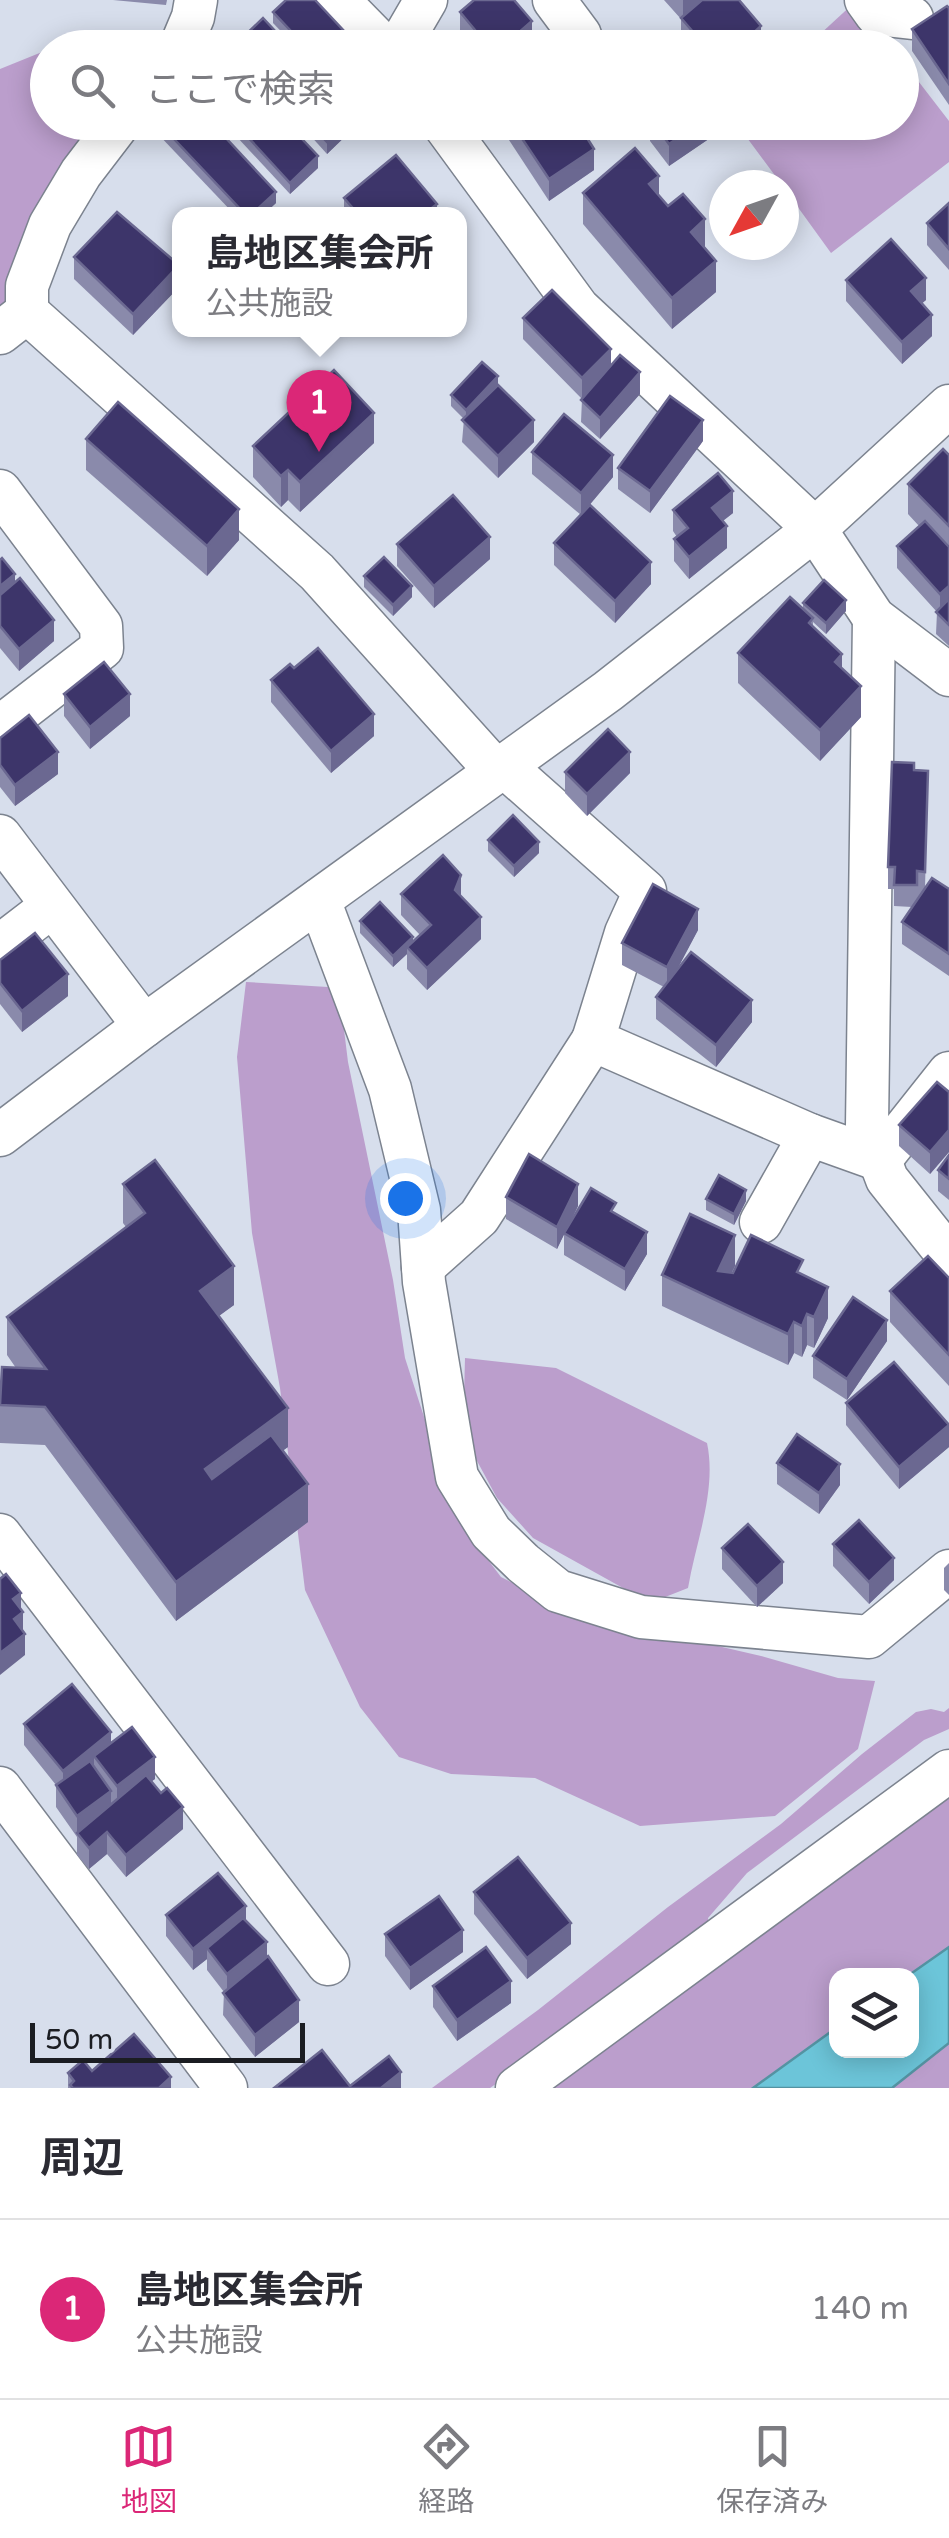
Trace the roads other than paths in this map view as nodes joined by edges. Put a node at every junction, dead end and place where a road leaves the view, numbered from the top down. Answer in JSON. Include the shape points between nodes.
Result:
{"nodes":[{"id":1,"x":196,"y":0,"type":"edge"},
{"id":2,"x":338,"y":0,"type":"edge"},
{"id":3,"x":426,"y":0,"type":"edge"},
{"id":4,"x":554,"y":0,"type":"edge"},
{"id":5,"x":188,"y":30,"type":"edge"},
{"id":6,"x":367,"y":30,"type":"edge"},
{"id":7,"x":408,"y":30,"type":"edge"},
{"id":8,"x":577,"y":30,"type":"edge"},
{"id":9,"x":106,"y":140,"type":"edge"},
{"id":10,"x":455,"y":140,"type":"edge"},
{"id":11,"x":14,"y":323,"type":"edge"},
{"id":12,"x":949,"y":406,"type":"edge"},
{"id":13,"x":0,"y":491,"type":"edge"},
{"id":14,"x":815,"y":529,"type":"junction"},
{"id":15,"x":874,"y":618,"type":"junction"},
{"id":16,"x":949,"y":675,"type":"edge"},
{"id":17,"x":0,"y":727,"type":"edge"},
{"id":18,"x":501,"y":769,"type":"junction"},
{"id":19,"x":0,"y":836,"type":"edge"},
{"id":20,"x":319,"y":900,"type":"junction"},
{"id":21,"x":52,"y":906,"type":"junction"},
{"id":22,"x":0,"y":946,"type":"edge"},
{"id":23,"x":144,"y":1026,"type":"junction"},
{"id":24,"x":593,"y":1040,"type":"junction"},
{"id":25,"x":949,"y":1073,"type":"edge"},
{"id":26,"x":810,"y":1134,"type":"junction"},
{"id":27,"x":0,"y":1136,"type":"edge"},
{"id":28,"x":880,"y":1160,"type":"junction"},
{"id":29,"x":761,"y":1222,"type":"dead end"},
{"id":30,"x":949,"y":1257,"type":"edge"},
{"id":31,"x":423,"y":1266,"type":"junction"},
{"id":32,"x":0,"y":1535,"type":"edge"},
{"id":33,"x":949,"y":1571,"type":"edge"},
{"id":34,"x":949,"y":1771,"type":"edge"},
{"id":35,"x":0,"y":1788,"type":"edge"},
{"id":36,"x":328,"y":1964,"type":"dead end"},
{"id":37,"x":226,"y":2088,"type":"edge"},
{"id":38,"x":517,"y":2088,"type":"edge"}],
"edges":[{"from":1,"to":5,"type":"street"},
{"from":2,"to":6,"type":"street"},
{"from":3,"to":7,"type":"street"},
{"from":4,"to":8,"type":"street"},
{"from":9,"to":11,"type":"street","via":[[50,225]]},
{"from":10,"to":14,"type":"street","via":[[578,308]]},
{"from":11,"to":18,"type":"street","via":[[316,572]]},
{"from":12,"to":14,"type":"street"},
{"from":13,"to":17,"type":"street","via":[[101,626],[102,648]]},
{"from":14,"to":15,"type":"street"},
{"from":14,"to":18,"type":"street"},
{"from":15,"to":16,"type":"street"},
{"from":15,"to":28,"type":"street","via":[[867,1126]]},
{"from":18,"to":20,"type":"street"},
{"from":18,"to":24,"type":"street","via":[[645,892]]},
{"from":19,"to":21,"type":"street"},
{"from":20,"to":23,"type":"street"},
{"from":20,"to":31,"type":"street","via":[[390,1089],[419,1210]]},
{"from":21,"to":22,"type":"street"},
{"from":21,"to":23,"type":"street"},
{"from":23,"to":27,"type":"street"},
{"from":24,"to":26,"type":"street"},
{"from":24,"to":31,"type":"street","via":[[479,1217]]},
{"from":25,"to":28,"type":"street"},
{"from":26,"to":28,"type":"street"},
{"from":26,"to":29,"type":"street"},
{"from":28,"to":30,"type":"street","via":[[887,1179]]},
{"from":31,"to":33,"type":"street","via":[[457,1477],[491,1532],[558,1591],[641,1617],[869,1637]]},
{"from":32,"to":36,"type":"street"},
{"from":34,"to":38,"type":"street"},
{"from":35,"to":37,"type":"street"}]}
